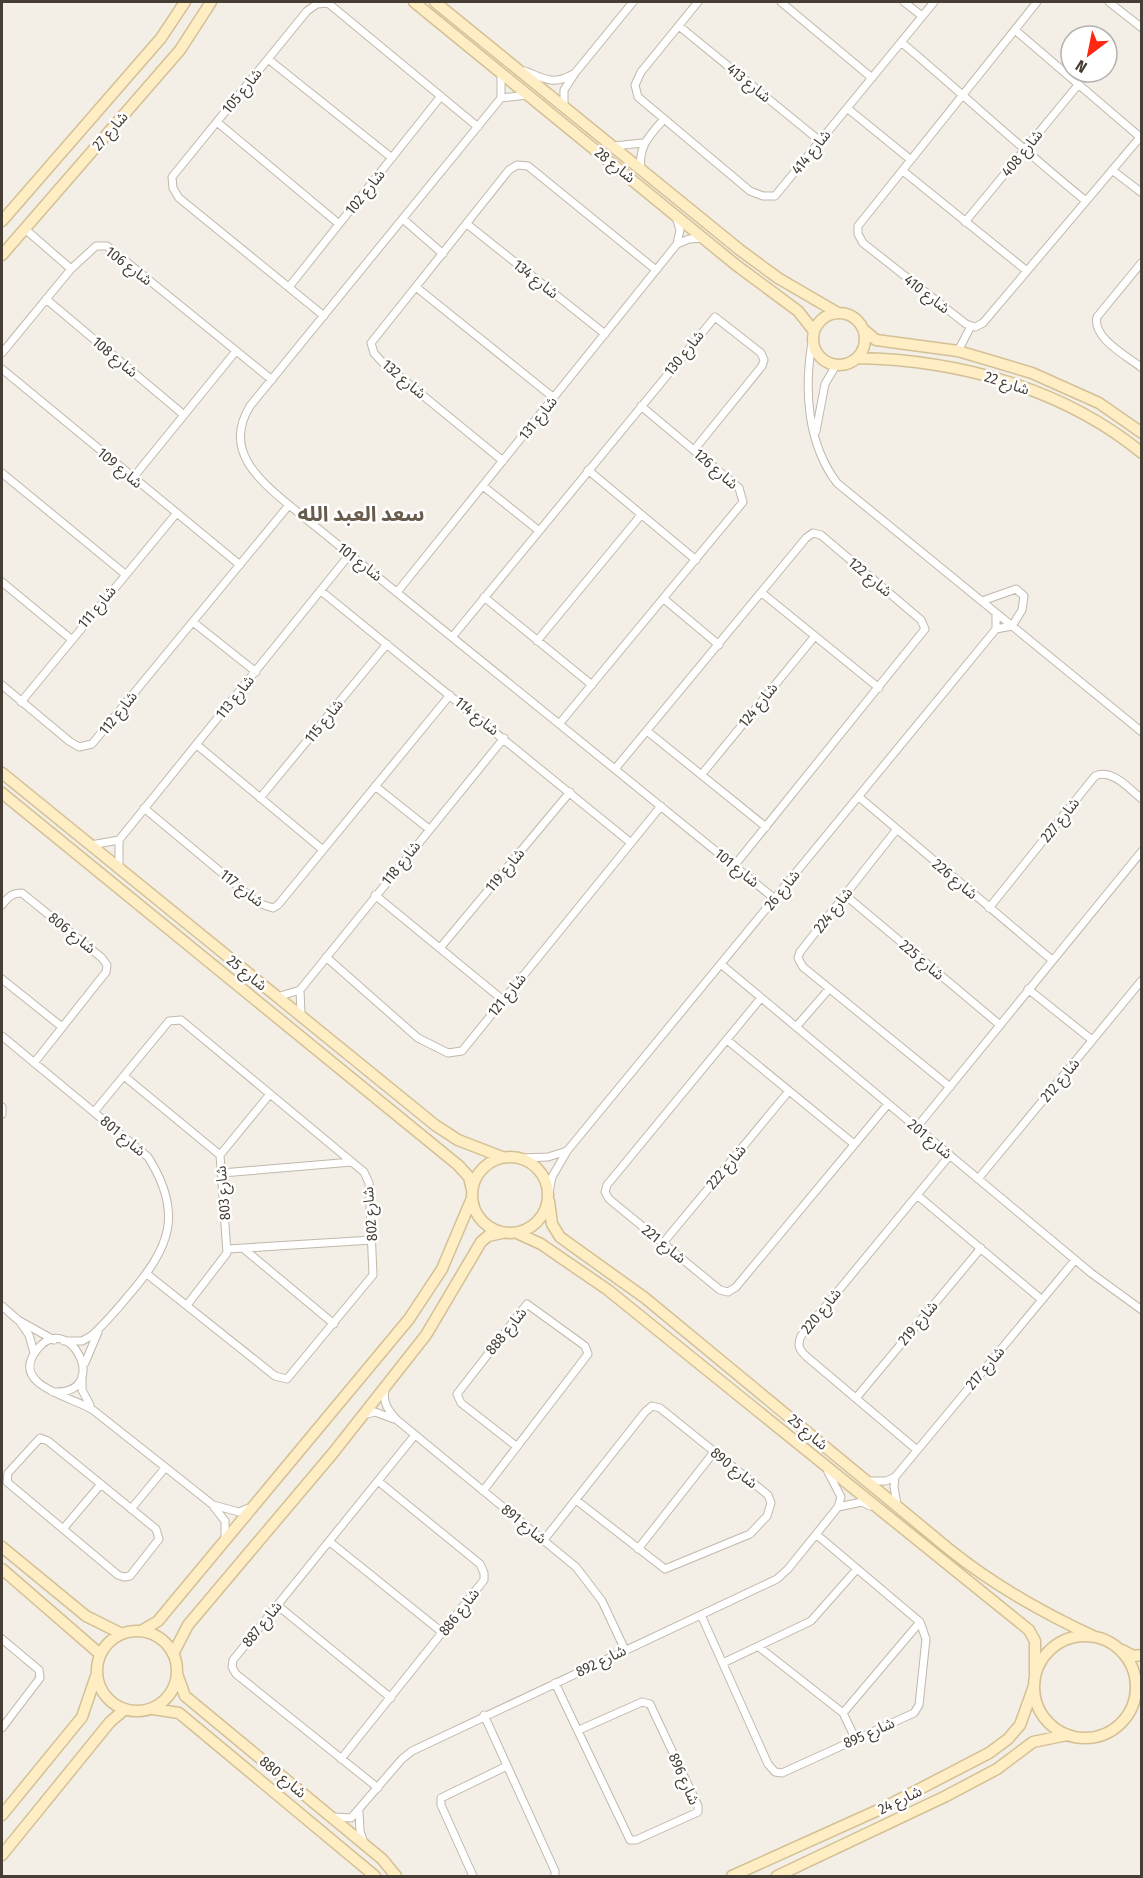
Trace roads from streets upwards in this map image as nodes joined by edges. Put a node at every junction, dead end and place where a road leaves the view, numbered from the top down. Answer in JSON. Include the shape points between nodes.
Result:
{"nodes":[{"id":1,"x":185,"y":2,"type":"edge"},
{"id":2,"x":210,"y":2,"type":"edge"},
{"id":3,"x":414,"y":2,"type":"edge"},
{"id":4,"x":435,"y":2,"type":"edge"},
{"id":5,"x":633,"y":2,"type":"edge"},
{"id":6,"x":698,"y":2,"type":"edge"},
{"id":7,"x":781,"y":2,"type":"edge"},
{"id":8,"x":904,"y":2,"type":"edge"},
{"id":9,"x":934,"y":2,"type":"edge"},
{"id":10,"x":1038,"y":2,"type":"edge"},
{"id":11,"x":1109,"y":2,"type":"edge"},
{"id":12,"x":922,"y":16,"type":"junction"},
{"id":13,"x":679,"y":26,"type":"junction"},
{"id":14,"x":1142,"y":28,"type":"edge"},
{"id":15,"x":1015,"y":30,"type":"junction"},
{"id":16,"x":901,"y":42,"type":"junction"},
{"id":17,"x":268,"y":59,"type":"junction"},
{"id":18,"x":514,"y":66,"type":"junction"},
{"id":19,"x":1059,"y":68,"type":"edge"},
{"id":20,"x":575,"y":73,"type":"junction"},
{"id":21,"x":501,"y":75,"type":"junction"},
{"id":22,"x":872,"y":78,"type":"junction"},
{"id":23,"x":1078,"y":84,"type":"joint"},
{"id":24,"x":963,"y":94,"type":"junction"},
{"id":25,"x":527,"y":95,"type":"junction"},
{"id":26,"x":441,"y":96,"type":"junction"},
{"id":27,"x":501,"y":98,"type":"junction"},
{"id":28,"x":564,"y":104,"type":"junction"},
{"id":29,"x":847,"y":108,"type":"junction"},
{"id":30,"x":664,"y":118,"type":"junction"},
{"id":31,"x":217,"y":122,"type":"junction"},
{"id":32,"x":478,"y":127,"type":"junction"},
{"id":33,"x":1141,"y":136,"type":"edge"},
{"id":34,"x":820,"y":141,"type":"junction"},
{"id":35,"x":643,"y":143,"type":"junction"},
{"id":36,"x":614,"y":147,"type":"junction"},
{"id":37,"x":1024,"y":151,"type":"junction"},
{"id":38,"x":392,"y":158,"type":"junction"},
{"id":39,"x":911,"y":160,"type":"junction"},
{"id":40,"x":641,"y":168,"type":"junction"},
{"id":41,"x":1112,"y":170,"type":"junction"},
{"id":42,"x":903,"y":171,"type":"junction"},
{"id":43,"x":1142,"y":193,"type":"edge"},
{"id":44,"x":1086,"y":201,"type":"junction"},
{"id":45,"x":675,"y":214,"type":"junction"},
{"id":46,"x":403,"y":219,"type":"junction"},
{"id":47,"x":2,"y":221,"type":"edge"},
{"id":48,"x":966,"y":222,"type":"junction"},
{"id":49,"x":339,"y":224,"type":"junction"},
{"id":50,"x":467,"y":224,"type":"junction"},
{"id":51,"x":25,"y":229,"type":"junction"},
{"id":52,"x":704,"y":238,"type":"junction"},
{"id":53,"x":677,"y":244,"type":"junction"},
{"id":54,"x":443,"y":254,"type":"junction"},
{"id":55,"x":2,"y":255,"type":"edge"},
{"id":56,"x":1142,"y":262,"type":"edge"},
{"id":57,"x":71,"y":269,"type":"junction"},
{"id":58,"x":656,"y":270,"type":"junction"},
{"id":59,"x":1027,"y":271,"type":"junction"},
{"id":60,"x":289,"y":287,"type":"junction"},
{"id":61,"x":416,"y":288,"type":"junction"},
{"id":62,"x":46,"y":299,"type":"junction"},
{"id":63,"x":838,"y":313,"type":"junction"},
{"id":64,"x":324,"y":316,"type":"junction"},
{"id":65,"x":971,"y":326,"type":"junction"},
{"id":66,"x":862,"y":328,"type":"junction"},
{"id":67,"x":813,"y":330,"type":"junction"},
{"id":68,"x":605,"y":334,"type":"junction"},
{"id":69,"x":812,"y":342,"type":"junction"},
{"id":70,"x":236,"y":351,"type":"junction"},
{"id":71,"x":958,"y":351,"type":"junction"},
{"id":72,"x":2,"y":353,"type":"edge"},
{"id":73,"x":858,"y":358,"type":"junction"},
{"id":74,"x":836,"y":365,"type":"junction"},
{"id":75,"x":1142,"y":368,"type":"edge"},
{"id":76,"x":2,"y":369,"type":"edge"},
{"id":77,"x":272,"y":380,"type":"junction"},
{"id":78,"x":554,"y":398,"type":"junction"},
{"id":79,"x":641,"y":406,"type":"junction"},
{"id":80,"x":184,"y":415,"type":"junction"},
{"id":81,"x":1142,"y":433,"type":"edge"},
{"id":82,"x":815,"y":439,"type":"junction"},
{"id":83,"x":694,"y":450,"type":"junction"},
{"id":84,"x":1142,"y":453,"type":"edge"},
{"id":85,"x":503,"y":461,"type":"junction"},
{"id":86,"x":588,"y":470,"type":"junction"},
{"id":87,"x":2,"y":472,"type":"edge"},
{"id":88,"x":132,"y":479,"type":"junction"},
{"id":89,"x":483,"y":486,"type":"junction"},
{"id":90,"x":289,"y":505,"type":"junction"},
{"id":91,"x":176,"y":514,"type":"junction"},
{"id":92,"x":641,"y":515,"type":"junction"},
{"id":93,"x":538,"y":530,"type":"junction"},
{"id":94,"x":350,"y":554,"type":"junction"},
{"id":95,"x":696,"y":560,"type":"junction"},
{"id":96,"x":240,"y":565,"type":"junction"},
{"id":97,"x":125,"y":574,"type":"junction"},
{"id":98,"x":2,"y":582,"type":"edge"},
{"id":99,"x":321,"y":591,"type":"junction"},
{"id":100,"x":398,"y":591,"type":"junction"},
{"id":101,"x":762,"y":593,"type":"junction"},
{"id":102,"x":484,"y":597,"type":"junction"},
{"id":103,"x":664,"y":599,"type":"junction"},
{"id":104,"x":982,"y":602,"type":"junction"},
{"id":105,"x":996,"y":613,"type":"junction"},
{"id":106,"x":193,"y":622,"type":"junction"},
{"id":107,"x":1012,"y":626,"type":"junction"},
{"id":108,"x":996,"y":628,"type":"junction"},
{"id":109,"x":453,"y":636,"type":"junction"},
{"id":110,"x":814,"y":636,"type":"junction"},
{"id":111,"x":71,"y":639,"type":"junction"},
{"id":112,"x":537,"y":640,"type":"junction"},
{"id":113,"x":387,"y":644,"type":"junction"},
{"id":114,"x":719,"y":645,"type":"junction"},
{"id":115,"x":256,"y":672,"type":"junction"},
{"id":116,"x":2,"y":685,"type":"edge"},
{"id":117,"x":592,"y":686,"type":"junction"},
{"id":118,"x":879,"y":688,"type":"junction"},
{"id":119,"x":450,"y":695,"type":"junction"},
{"id":120,"x":21,"y":702,"type":"junction"},
{"id":121,"x":560,"y":723,"type":"junction"},
{"id":122,"x":648,"y":731,"type":"junction"},
{"id":123,"x":1142,"y":732,"type":"edge"},
{"id":124,"x":504,"y":738,"type":"junction"},
{"id":125,"x":197,"y":745,"type":"junction"},
{"id":126,"x":615,"y":769,"type":"junction"},
{"id":127,"x":2,"y":773,"type":"edge"},
{"id":128,"x":702,"y":774,"type":"junction"},
{"id":129,"x":375,"y":786,"type":"junction"},
{"id":130,"x":570,"y":792,"type":"junction"},
{"id":131,"x":2,"y":793,"type":"edge"},
{"id":132,"x":859,"y":797,"type":"junction"},
{"id":133,"x":260,"y":798,"type":"junction"},
{"id":134,"x":34,"y":799,"type":"junction"},
{"id":135,"x":1142,"y":799,"type":"edge"},
{"id":136,"x":661,"y":806,"type":"junction"},
{"id":137,"x":144,"y":808,"type":"junction"},
{"id":138,"x":23,"y":811,"type":"junction"},
{"id":139,"x":766,"y":827,"type":"junction"},
{"id":140,"x":429,"y":829,"type":"junction"},
{"id":141,"x":897,"y":829,"type":"junction"},
{"id":142,"x":119,"y":840,"type":"junction"},
{"id":143,"x":631,"y":843,"type":"junction"},
{"id":144,"x":91,"y":845,"type":"junction"},
{"id":145,"x":323,"y":850,"type":"junction"},
{"id":146,"x":1142,"y":851,"type":"edge"},
{"id":147,"x":734,"y":866,"type":"junction"},
{"id":148,"x":119,"y":867,"type":"junction"},
{"id":149,"x":375,"y":895,"type":"junction"},
{"id":150,"x":844,"y":895,"type":"junction"},
{"id":151,"x":776,"y":899,"type":"junction"},
{"id":152,"x":2,"y":905,"type":"edge"},
{"id":153,"x":989,"y":908,"type":"junction"},
{"id":154,"x":440,"y":948,"type":"junction"},
{"id":155,"x":326,"y":957,"type":"junction"},
{"id":156,"x":1052,"y":960,"type":"junction"},
{"id":157,"x":722,"y":965,"type":"junction"},
{"id":158,"x":2,"y":979,"type":"edge"},
{"id":159,"x":1142,"y":980,"type":"edge"},
{"id":160,"x":829,"y":989,"type":"junction"},
{"id":161,"x":1028,"y":989,"type":"junction"},
{"id":162,"x":300,"y":990,"type":"junction"},
{"id":163,"x":277,"y":997,"type":"junction"},
{"id":164,"x":761,"y":998,"type":"junction"},
{"id":165,"x":503,"y":1000,"type":"junction"},
{"id":166,"x":302,"y":1017,"type":"junction"},
{"id":167,"x":1000,"y":1025,"type":"junction"},
{"id":168,"x":62,"y":1027,"type":"junction"},
{"id":169,"x":796,"y":1027,"type":"junction"},
{"id":170,"x":2,"y":1036,"type":"edge"},
{"id":171,"x":727,"y":1040,"type":"junction"},
{"id":172,"x":1092,"y":1040,"type":"junction"},
{"id":173,"x":34,"y":1063,"type":"junction"},
{"id":174,"x":124,"y":1076,"type":"junction"},
{"id":175,"x":950,"y":1087,"type":"junction"},
{"id":176,"x":789,"y":1091,"type":"junction"},
{"id":177,"x":270,"y":1094,"type":"junction"},
{"id":178,"x":888,"y":1104,"type":"junction"},
{"id":179,"x":2,"y":1107,"type":"edge"},
{"id":180,"x":94,"y":1112,"type":"junction"},
{"id":181,"x":2,"y":1114,"type":"edge"},
{"id":182,"x":917,"y":1127,"type":"junction"},
{"id":183,"x":854,"y":1144,"type":"junction"},
{"id":184,"x":567,"y":1151,"type":"junction"},
{"id":185,"x":220,"y":1155,"type":"junction"},
{"id":186,"x":950,"y":1155,"type":"junction"},
{"id":187,"x":502,"y":1157,"type":"junction"},
{"id":188,"x":522,"y":1158,"type":"junction"},
{"id":189,"x":352,"y":1162,"type":"junction"},
{"id":190,"x":222,"y":1173,"type":"junction"},
{"id":191,"x":978,"y":1179,"type":"junction"},
{"id":192,"x":472,"y":1194,"type":"junction"},
{"id":193,"x":917,"y":1195,"type":"junction"},
{"id":194,"x":549,"y":1196,"type":"junction"},
{"id":195,"x":502,"y":1233,"type":"junction"},
{"id":196,"x":518,"y":1233,"type":"junction"},
{"id":197,"x":372,"y":1240,"type":"junction"},
{"id":198,"x":663,"y":1243,"type":"junction"},
{"id":199,"x":981,"y":1248,"type":"junction"},
{"id":200,"x":228,"y":1249,"type":"junction"},
{"id":201,"x":244,"y":1249,"type":"junction"},
{"id":202,"x":1075,"y":1260,"type":"junction"},
{"id":203,"x":147,"y":1274,"type":"junction"},
{"id":204,"x":1042,"y":1300,"type":"junction"},
{"id":205,"x":187,"y":1305,"type":"junction"},
{"id":206,"x":2,"y":1306,"type":"edge"},
{"id":207,"x":1142,"y":1310,"type":"edge"},
{"id":208,"x":18,"y":1320,"type":"junction"},
{"id":209,"x":334,"y":1324,"type":"junction"},
{"id":210,"x":102,"y":1327,"type":"junction"},
{"id":211,"x":657,"y":1329,"type":"junction"},
{"id":212,"x":54,"y":1340,"type":"junction"},
{"id":213,"x":64,"y":1341,"type":"junction"},
{"id":214,"x":34,"y":1353,"type":"junction"},
{"id":215,"x":732,"y":1370,"type":"junction"},
{"id":216,"x":83,"y":1371,"type":"junction"},
{"id":217,"x":388,"y":1382,"type":"junction"},
{"id":218,"x":53,"y":1392,"type":"junction"},
{"id":219,"x":856,"y":1398,"type":"junction"},
{"id":220,"x":93,"y":1410,"type":"junction"},
{"id":221,"x":363,"y":1415,"type":"junction"},
{"id":222,"x":397,"y":1420,"type":"junction"},
{"id":223,"x":415,"y":1435,"type":"junction"},
{"id":224,"x":516,"y":1446,"type":"junction"},
{"id":225,"x":917,"y":1450,"type":"junction"},
{"id":226,"x":714,"y":1452,"type":"junction"},
{"id":227,"x":823,"y":1465,"type":"junction"},
{"id":228,"x":165,"y":1468,"type":"junction"},
{"id":229,"x":895,"y":1477,"type":"junction"},
{"id":230,"x":867,"y":1480,"type":"junction"},
{"id":231,"x":378,"y":1481,"type":"junction"},
{"id":232,"x":101,"y":1484,"type":"junction"},
{"id":233,"x":483,"y":1491,"type":"junction"},
{"id":234,"x":576,"y":1500,"type":"junction"},
{"id":235,"x":259,"y":1501,"type":"junction"},
{"id":236,"x":213,"y":1505,"type":"junction"},
{"id":237,"x":898,"y":1506,"type":"junction"},
{"id":238,"x":838,"y":1507,"type":"junction"},
{"id":239,"x":131,"y":1509,"type":"junction"},
{"id":240,"x":880,"y":1510,"type":"junction"},
{"id":241,"x":63,"y":1529,"type":"junction"},
{"id":242,"x":817,"y":1535,"type":"junction"},
{"id":243,"x":543,"y":1540,"type":"junction"},
{"id":244,"x":330,"y":1542,"type":"junction"},
{"id":245,"x":221,"y":1546,"type":"junction"},
{"id":246,"x":2,"y":1547,"type":"edge"},
{"id":247,"x":638,"y":1549,"type":"junction"},
{"id":248,"x":2,"y":1569,"type":"edge"},
{"id":249,"x":857,"y":1569,"type":"junction"},
{"id":250,"x":277,"y":1605,"type":"junction"},
{"id":251,"x":701,"y":1615,"type":"junction"},
{"id":252,"x":920,"y":1622,"type":"junction"},
{"id":253,"x":141,"y":1631,"type":"junction"},
{"id":254,"x":443,"y":1633,"type":"junction"},
{"id":255,"x":122,"y":1634,"type":"junction"},
{"id":256,"x":1095,"y":1637,"type":"junction"},
{"id":257,"x":2,"y":1639,"type":"edge"},
{"id":258,"x":759,"y":1647,"type":"junction"},
{"id":259,"x":1120,"y":1649,"type":"junction"},
{"id":260,"x":625,"y":1650,"type":"junction"},
{"id":261,"x":100,"y":1654,"type":"junction"},
{"id":262,"x":173,"y":1654,"type":"junction"},
{"id":263,"x":1142,"y":1655,"type":"edge"},
{"id":264,"x":723,"y":1663,"type":"junction"},
{"id":265,"x":177,"y":1674,"type":"junction"},
{"id":266,"x":96,"y":1675,"type":"junction"},
{"id":267,"x":1035,"y":1680,"type":"junction"},
{"id":268,"x":555,"y":1683,"type":"junction"},
{"id":269,"x":1142,"y":1685,"type":"edge"},
{"id":270,"x":391,"y":1698,"type":"junction"},
{"id":271,"x":1134,"y":1703,"type":"junction"},
{"id":272,"x":153,"y":1709,"type":"junction"},
{"id":273,"x":124,"y":1710,"type":"junction"},
{"id":274,"x":843,"y":1713,"type":"junction"},
{"id":275,"x":484,"y":1715,"type":"junction"},
{"id":276,"x":2,"y":1728,"type":"edge"},
{"id":277,"x":579,"y":1730,"type":"junction"},
{"id":278,"x":1067,"y":1735,"type":"junction"},
{"id":279,"x":856,"y":1740,"type":"junction"},
{"id":280,"x":341,"y":1759,"type":"junction"},
{"id":281,"x":507,"y":1766,"type":"junction"},
{"id":282,"x":378,"y":1788,"type":"junction"},
{"id":283,"x":360,"y":1811,"type":"junction"},
{"id":284,"x":2,"y":1815,"type":"edge"},
{"id":285,"x":328,"y":1815,"type":"junction"},
{"id":286,"x":364,"y":1845,"type":"junction"},
{"id":287,"x":2,"y":1855,"type":"edge"},
{"id":288,"x":375,"y":1876,"type":"edge"},
{"id":289,"x":396,"y":1876,"type":"edge"},
{"id":290,"x":473,"y":1876,"type":"edge"},
{"id":291,"x":555,"y":1876,"type":"edge"},
{"id":292,"x":732,"y":1876,"type":"edge"},
{"id":293,"x":777,"y":1876,"type":"edge"}],
"edges":[{"from":1,"to":47,"type":"street","name":"شارع 27","via":[[161,38]]},
{"from":2,"to":51,"type":"street","name":"شارع 27","via":[[180,50]]},
{"from":3,"to":21,"type":"street","name":"شارع 28"},
{"from":4,"to":18,"type":"street","name":"شارع 28"},
{"from":5,"to":20,"type":"street"},
{"from":6,"to":13,"type":"street","name":"شارع 414"},
{"from":7,"to":22,"type":"street"},
{"from":8,"to":12,"type":"street"},
{"from":9,"to":12,"type":"street","name":"شارع 414"},
{"from":10,"to":15,"type":"street","name":"شارع 410"},
{"from":11,"to":14,"type":"street"},
{"from":12,"to":16,"type":"street","name":"شارع 414"},
{"from":13,"to":30,"type":"street","name":"شارع 414","via":[[635,85],[638,97]]},
{"from":13,"to":34,"type":"street","name":"شارع 413"},
{"from":15,"to":19,"type":"street"},
{"from":15,"to":24,"type":"street","name":"شارع 410"},
{"from":16,"to":22,"type":"street","name":"شارع 414"},
{"from":16,"to":24,"type":"street"},
{"from":17,"to":26,"type":"street","name":"شارع 105","via":[[307,11],[328,3]]},
{"from":17,"to":31,"type":"street","name":"شارع 105"},
{"from":17,"to":38,"type":"street"},
{"from":18,"to":20,"type":"street","via":[[550,81]]},
{"from":18,"to":28,"type":"street","name":"شارع 28"},
{"from":20,"to":28,"type":"street","via":[[564,90]]},
{"from":21,"to":25,"type":"street","name":"شارع 28"},
{"from":21,"to":27,"type":"street"},
{"from":22,"to":29,"type":"street","name":"شارع 414"},
{"from":23,"to":33,"type":"street"},
{"from":23,"to":37,"type":"street","name":"شارع 408"},
{"from":24,"to":37,"type":"street"},
{"from":24,"to":39,"type":"street","name":"شارع 410"},
{"from":25,"to":27,"type":"street"},
{"from":25,"to":45,"type":"street","name":"شارع 28"},
{"from":26,"to":32,"type":"street","name":"شارع 105"},
{"from":26,"to":38,"type":"street","name":"شارع 102"},
{"from":27,"to":32,"type":"street","name":"شارع 101"},
{"from":28,"to":36,"type":"street","name":"شارع 28"},
{"from":29,"to":34,"type":"street","name":"شارع 414"},
{"from":29,"to":39,"type":"street"},
{"from":30,"to":34,"type":"street","name":"شارع 414","via":[[750,191],[763,196],[775,196]]},
{"from":30,"to":35,"type":"street"},
{"from":31,"to":49,"type":"street"},
{"from":31,"to":60,"type":"street","name":"شارع 105","via":[[172,177],[172,188]]},
{"from":32,"to":46,"type":"street","name":"شارع 101"},
{"from":33,"to":41,"type":"street"},
{"from":35,"to":36,"type":"street"},
{"from":35,"to":40,"type":"street"},
{"from":36,"to":40,"type":"street","name":"شارع 28"},
{"from":37,"to":44,"type":"street"},
{"from":37,"to":48,"type":"street","name":"شارع 408"},
{"from":38,"to":49,"type":"street","name":"شارع 102"},
{"from":39,"to":42,"type":"street","name":"شارع 410"},
{"from":40,"to":63,"type":"street","name":"شارع 28","via":[[778,278]]},
{"from":41,"to":43,"type":"street"},
{"from":41,"to":44,"type":"street"},
{"from":42,"to":48,"type":"street"},
{"from":42,"to":65,"type":"street","name":"شارع 410","via":[[858,226],[858,234],[863,243]]},
{"from":44,"to":59,"type":"street"},
{"from":45,"to":52,"type":"street","name":"شارع 28"},
{"from":45,"to":53,"type":"street","via":[[680,230]]},
{"from":46,"to":54,"type":"street"},
{"from":46,"to":64,"type":"street","name":"شارع 101"},
{"from":48,"to":59,"type":"street"},
{"from":49,"to":60,"type":"street","name":"شارع 102"},
{"from":50,"to":54,"type":"street","name":"شارع 132"},
{"from":50,"to":58,"type":"street","name":"شارع 132","via":[[509,170],[517,165],[528,166]]},
{"from":50,"to":68,"type":"street","name":"شارع 134"},
{"from":51,"to":55,"type":"street","name":"شارع 27"},
{"from":51,"to":57,"type":"street"},
{"from":52,"to":53,"type":"street"},
{"from":52,"to":67,"type":"street","name":"شارع 28","via":[[798,310]]},
{"from":53,"to":58,"type":"street","name":"شارع 131"},
{"from":54,"to":61,"type":"street","name":"شارع 132"},
{"from":56,"to":75,"type":"street","via":[[1095,324],[1099,333]]},
{"from":57,"to":62,"type":"street","name":"شارع 106"},
{"from":57,"to":70,"type":"street","name":"شارع 106","via":[[96,246],[107,246]]},
{"from":58,"to":68,"type":"street","name":"شارع 131"},
{"from":59,"to":65,"type":"street","via":[[983,323]]},
{"from":60,"to":64,"type":"street","name":"شارع 105"},
{"from":61,"to":78,"type":"street"},
{"from":61,"to":85,"type":"street","name":"شارع 132","via":[[371,343],[374,353]]},
{"from":62,"to":72,"type":"street","name":"شارع 106"},
{"from":62,"to":80,"type":"street","name":"شارع 108"},
{"from":63,"to":66,"type":"street","via":[[853,316]]},
{"from":63,"to":67,"type":"street","via":[[819,320]]},
{"from":64,"to":77,"type":"street","name":"شارع 101"},
{"from":65,"to":71,"type":"street"},
{"from":66,"to":71,"type":"street","name":"شارع 22","via":[[876,340]]},
{"from":66,"to":73,"type":"street","via":[[864,348]]},
{"from":67,"to":69,"type":"street"},
{"from":68,"to":78,"type":"street","name":"شارع 131"},
{"from":69,"to":74,"type":"street","via":[[825,362]]},
{"from":69,"to":82,"type":"street","via":[[808,389]]},
{"from":70,"to":77,"type":"street","name":"شارع 106"},
{"from":70,"to":80,"type":"street"},
{"from":71,"to":81,"type":"street","name":"شارع 22","via":[[1064,386],[1099,403]]},
{"from":73,"to":74,"type":"street"},
{"from":73,"to":84,"type":"street","name":"شارع 22","via":[[934,363],[1022,387],[1090,418]]},
{"from":74,"to":82,"type":"street","via":[[822,393]]},
{"from":76,"to":88,"type":"street","name":"شارع 109"},
{"from":77,"to":90,"type":"street","name":"شارع 101","via":[[246,413],[241,443],[252,470]]},
{"from":78,"to":85,"type":"street","name":"شارع 131"},
{"from":79,"to":83,"type":"street","name":"شارع 126"},
{"from":79,"to":83,"type":"street","name":"شارع 130","via":[[713,318],[737,333],[761,353],[764,362]]},
{"from":79,"to":86,"type":"street","name":"شارع 130"},
{"from":80,"to":88,"type":"street"},
{"from":82,"to":104,"type":"street","via":[[823,464],[837,483]]},
{"from":83,"to":95,"type":"street","name":"شارع 126","via":[[740,488],[744,496],[741,508]]},
{"from":85,"to":89,"type":"street","name":"شارع 131"},
{"from":86,"to":92,"type":"street"},
{"from":86,"to":93,"type":"street","name":"شارع 130"},
{"from":87,"to":97,"type":"street"},
{"from":88,"to":91,"type":"street","name":"شارع 109"},
{"from":89,"to":93,"type":"street"},
{"from":89,"to":100,"type":"street","name":"شارع 131"},
{"from":90,"to":94,"type":"street","name":"شارع 101"},
{"from":90,"to":96,"type":"street","name":"شارع 112"},
{"from":91,"to":96,"type":"street","name":"شارع 109"},
{"from":91,"to":97,"type":"street","name":"شارع 111"},
{"from":92,"to":95,"type":"street"},
{"from":92,"to":112,"type":"street"},
{"from":93,"to":102,"type":"street","name":"شارع 130"},
{"from":94,"to":99,"type":"street","name":"شارع 113"},
{"from":94,"to":100,"type":"street","name":"شارع 101"},
{"from":95,"to":103,"type":"street","name":"شارع 126"},
{"from":96,"to":106,"type":"street","name":"شارع 112"},
{"from":97,"to":111,"type":"street","name":"شارع 111"},
{"from":98,"to":111,"type":"street"},
{"from":99,"to":113,"type":"street","name":"شارع 114"},
{"from":99,"to":115,"type":"street","name":"شارع 113"},
{"from":100,"to":109,"type":"street","name":"شارع 101"},
{"from":101,"to":110,"type":"street"},
{"from":101,"to":114,"type":"street","name":"شارع 122"},
{"from":101,"to":118,"type":"street","name":"شارع 122","via":[[806,538],[813,533],[821,535],[924,625],[922,635]]},
{"from":102,"to":109,"type":"street","name":"شارع 130"},
{"from":102,"to":112,"type":"street"},
{"from":103,"to":114,"type":"street"},
{"from":103,"to":117,"type":"street","name":"شارع 126"},
{"from":104,"to":105,"type":"street"},
{"from":104,"to":107,"type":"street","via":[[1013,590],[1022,593],[1024,604]]},
{"from":105,"to":107,"type":"street"},
{"from":105,"to":108,"type":"street"},
{"from":106,"to":115,"type":"street"},
{"from":106,"to":120,"type":"street","name":"شارع 112","via":[[92,744],[79,747]]},
{"from":107,"to":108,"type":"street"},
{"from":107,"to":123,"type":"street"},
{"from":108,"to":132,"type":"street","name":"شارع 26"},
{"from":109,"to":121,"type":"street","name":"شارع 101"},
{"from":110,"to":118,"type":"street"},
{"from":110,"to":128,"type":"street","name":"شارع 124"},
{"from":111,"to":120,"type":"street","name":"شارع 111"},
{"from":112,"to":117,"type":"street"},
{"from":113,"to":119,"type":"street","name":"شارع 114"},
{"from":113,"to":133,"type":"street","name":"شارع 115"},
{"from":114,"to":122,"type":"street","name":"شارع 122"},
{"from":115,"to":125,"type":"street","name":"شارع 113"},
{"from":116,"to":120,"type":"street","name":"شارع 112"},
{"from":117,"to":121,"type":"street","name":"شارع 126"},
{"from":118,"to":139,"type":"street","name":"شارع 122"},
{"from":119,"to":124,"type":"street","name":"شارع 114"},
{"from":119,"to":129,"type":"street","name":"شارع 117"},
{"from":121,"to":126,"type":"street","name":"شارع 101"},
{"from":122,"to":126,"type":"street","name":"شارع 122"},
{"from":122,"to":128,"type":"street"},
{"from":124,"to":130,"type":"street","name":"شارع 114"},
{"from":124,"to":140,"type":"street","name":"شارع 118"},
{"from":125,"to":133,"type":"street"},
{"from":125,"to":137,"type":"street","name":"شارع 113"},
{"from":126,"to":136,"type":"street","name":"شارع 101"},
{"from":127,"to":134,"type":"street","name":"شارع 25"},
{"from":128,"to":139,"type":"street"},
{"from":129,"to":140,"type":"street"},
{"from":129,"to":145,"type":"street","name":"شارع 117"},
{"from":130,"to":143,"type":"street","name":"شارع 114"},
{"from":130,"to":154,"type":"street","name":"شارع 119"},
{"from":131,"to":138,"type":"street","name":"شارع 25"},
{"from":132,"to":141,"type":"street","name":"شارع 226"},
{"from":132,"to":151,"type":"street","name":"شارع 26"},
{"from":133,"to":145,"type":"street"},
{"from":134,"to":138,"type":"street","via":[[27,802]]},
{"from":134,"to":144,"type":"street","name":"شارع 25"},
{"from":135,"to":153,"type":"street","name":"شارع 227","via":[[1111,775],[1095,776]]},
{"from":136,"to":143,"type":"street","name":"شارع 121"},
{"from":136,"to":147,"type":"street","name":"شارع 101"},
{"from":137,"to":142,"type":"street","name":"شارع 113"},
{"from":137,"to":145,"type":"street","name":"شارع 117","via":[[267,908],[278,905]]},
{"from":138,"to":192,"type":"street","name":"شارع 25","via":[[458,1165],[469,1177]]},
{"from":139,"to":147,"type":"street","name":"شارع 122"},
{"from":140,"to":149,"type":"street","name":"شارع 118"},
{"from":141,"to":150,"type":"street","name":"شارع 224"},
{"from":141,"to":153,"type":"street","name":"شارع 226"},
{"from":142,"to":144,"type":"street"},
{"from":142,"to":148,"type":"street"},
{"from":143,"to":165,"type":"street","name":"شارع 121"},
{"from":144,"to":148,"type":"street","name":"شارع 25"},
{"from":146,"to":156,"type":"street"},
{"from":147,"to":151,"type":"street","name":"شارع 101"},
{"from":148,"to":163,"type":"street","name":"شارع 25"},
{"from":149,"to":154,"type":"street"},
{"from":149,"to":155,"type":"street","name":"شارع 118"},
{"from":150,"to":160,"type":"street","name":"شارع 224","via":[[798,958]]},
{"from":150,"to":167,"type":"street","name":"شارع 225"},
{"from":151,"to":157,"type":"street","name":"شارع 26"},
{"from":152,"to":168,"type":"street","name":"شارع 806","via":[[8,897],[22,893],[106,962],[106,972]]},
{"from":153,"to":156,"type":"street","name":"شارع 226"},
{"from":154,"to":165,"type":"street"},
{"from":155,"to":162,"type":"street","name":"شارع 118"},
{"from":155,"to":165,"type":"street","name":"شارع 121","via":[[418,1038],[448,1053],[462,1051]]},
{"from":156,"to":161,"type":"street"},
{"from":157,"to":164,"type":"street","name":"شارع 201"},
{"from":157,"to":184,"type":"street","name":"شارع 26"},
{"from":158,"to":168,"type":"street"},
{"from":159,"to":172,"type":"street","name":"شارع 212"},
{"from":160,"to":169,"type":"street"},
{"from":160,"to":175,"type":"street","name":"شارع 224"},
{"from":161,"to":167,"type":"street"},
{"from":161,"to":172,"type":"street"},
{"from":162,"to":163,"type":"street"},
{"from":162,"to":166,"type":"street","via":[[298,1007]]},
{"from":163,"to":166,"type":"street","name":"شارع 25"},
{"from":164,"to":169,"type":"street","name":"شارع 201"},
{"from":164,"to":171,"type":"street","name":"شارع 221"},
{"from":166,"to":187,"type":"street","name":"شارع 25","via":[[435,1125],[458,1140]]},
{"from":167,"to":175,"type":"street"},
{"from":168,"to":173,"type":"street","name":"شارع 806"},
{"from":169,"to":178,"type":"street","name":"شارع 201"},
{"from":170,"to":173,"type":"street","name":"شارع 801"},
{"from":171,"to":176,"type":"street"},
{"from":171,"to":198,"type":"street","name":"شارع 221","via":[[605,1188],[609,1199]]},
{"from":172,"to":191,"type":"street","name":"شارع 212"},
{"from":173,"to":180,"type":"street","name":"شارع 801"},
{"from":174,"to":177,"type":"street","name":"شارع 802","via":[[175,1019]]},
{"from":174,"to":180,"type":"street","name":"شارع 802"},
{"from":174,"to":185,"type":"street","name":"شارع 803"},
{"from":175,"to":182,"type":"street"},
{"from":176,"to":183,"type":"street"},
{"from":176,"to":198,"type":"street","name":"شارع 222"},
{"from":177,"to":185,"type":"street"},
{"from":177,"to":189,"type":"street","name":"شارع 802"},
{"from":178,"to":182,"type":"street","name":"شارع 201"},
{"from":178,"to":183,"type":"street","name":"شارع 221"},
{"from":179,"to":181,"type":"street"},
{"from":180,"to":203,"type":"street","name":"شارع 801","via":[[148,1157],[162,1180],[169,1203],[168,1226],[163,1245]]},
{"from":182,"to":186,"type":"street","name":"شارع 201"},
{"from":183,"to":198,"type":"street","name":"شارع 221","via":[[732,1290],[720,1290]]},
{"from":184,"to":188,"type":"street","via":[[548,1157]]},
{"from":184,"to":194,"type":"street","name":"شارع 26","via":[[552,1177]]},
{"from":185,"to":190,"type":"street","name":"شارع 803"},
{"from":186,"to":191,"type":"street","name":"شارع 201"},
{"from":186,"to":193,"type":"street","name":"شارع 220"},
{"from":187,"to":188,"type":"street"},
{"from":187,"to":192,"type":"street","via":[[482,1169]]},
{"from":188,"to":194,"type":"street","via":[[540,1171]]},
{"from":189,"to":190,"type":"street"},
{"from":189,"to":197,"type":"street","name":"شارع 802","via":[[364,1172],[369,1183]]},
{"from":190,"to":200,"type":"street","name":"شارع 803"},
{"from":191,"to":202,"type":"street","name":"شارع 201"},
{"from":192,"to":195,"type":"street","via":[[476,1213],[487,1226]]},
{"from":192,"to":235,"type":"street","via":[[455,1243],[430,1291]]},
{"from":193,"to":199,"type":"street"},
{"from":193,"to":219,"type":"street","name":"شارع 220","via":[[798,1342],[801,1352]]},
{"from":194,"to":196,"type":"street","via":[[543,1216]]},
{"from":194,"to":215,"type":"street","name":"شارع 25","via":[[552,1224],[560,1237],[645,1298]]},
{"from":195,"to":196,"type":"street"},
{"from":195,"to":217,"type":"street","via":[[481,1242],[426,1335]]},
{"from":196,"to":211,"type":"street","name":"شارع 25","via":[[541,1244],[608,1290]]},
{"from":197,"to":201,"type":"street"},
{"from":197,"to":209,"type":"street","name":"شارع 802","via":[[374,1275]]},
{"from":199,"to":204,"type":"street"},
{"from":199,"to":219,"type":"street","name":"شارع 219"},
{"from":200,"to":201,"type":"street"},
{"from":200,"to":205,"type":"street","via":[[223,1262]]},
{"from":201,"to":209,"type":"street"},
{"from":202,"to":204,"type":"street","name":"شارع 217"},
{"from":202,"to":207,"type":"street","name":"شارع 201"},
{"from":203,"to":205,"type":"street","name":"شارع 802"},
{"from":203,"to":210,"type":"street","name":"شارع 801"},
{"from":204,"to":225,"type":"street","name":"شارع 217"},
{"from":205,"to":209,"type":"street","name":"شارع 802","via":[[284,1380],[292,1376]]},
{"from":206,"to":208,"type":"street"},
{"from":208,"to":212,"type":"street"},
{"from":208,"to":214,"type":"street","via":[[29,1335]]},
{"from":210,"to":213,"type":"street","name":"شارع 801","via":[[86,1339]]},
{"from":210,"to":216,"type":"street","name":"شارع 801"},
{"from":211,"to":215,"type":"street","via":[[668,1331],[724,1377],[730,1376]]},
{"from":211,"to":227,"type":"street","name":"شارع 25"},
{"from":212,"to":213,"type":"street"},
{"from":212,"to":214,"type":"street"},
{"from":213,"to":216,"type":"street","via":[[79,1351]]},
{"from":214,"to":218,"type":"street","via":[[33,1377],[41,1387]]},
{"from":215,"to":230,"type":"street","name":"شارع 25"},
{"from":216,"to":218,"type":"street","via":[[71,1388]]},
{"from":216,"to":220,"type":"street","via":[[82,1390]]},
{"from":217,"to":221,"type":"street"},
{"from":217,"to":222,"type":"street","name":"شارع 891","via":[[384,1396],[387,1408]]},
{"from":218,"to":220,"type":"street"},
{"from":219,"to":225,"type":"street","name":"شارع 220"},
{"from":220,"to":228,"type":"street"},
{"from":221,"to":222,"type":"street","name":"شارع 891","via":[[375,1412]]},
{"from":221,"to":262,"type":"street","via":[[188,1625]]},
{"from":222,"to":223,"type":"street","name":"شارع 891"},
{"from":223,"to":231,"type":"street","name":"شارع 887"},
{"from":223,"to":233,"type":"street","name":"شارع 891"},
{"from":224,"to":224,"type":"street","name":"شارع 888","via":[[588,1352],[527,1304],[457,1394],[461,1403]]},
{"from":224,"to":233,"type":"street","name":"شارع 888"},
{"from":225,"to":229,"type":"street","name":"شارع 217"},
{"from":226,"to":234,"type":"street","name":"شارع 890","via":[[660,1408],[650,1407]]},
{"from":226,"to":247,"type":"street"},
{"from":226,"to":247,"type":"street","name":"شارع 890","via":[[768,1495],[771,1506],[767,1516],[750,1534],[670,1569],[662,1568]]},
{"from":227,"to":230,"type":"street","via":[[827,1456],[832,1457]]},
{"from":227,"to":238,"type":"street","via":[[836,1483],[841,1497]]},
{"from":227,"to":240,"type":"street","name":"شارع 25"},
{"from":228,"to":236,"type":"street"},
{"from":228,"to":239,"type":"street"},
{"from":229,"to":230,"type":"street","via":[[877,1482]]},
{"from":229,"to":237,"type":"street","via":[[894,1497]]},
{"from":230,"to":237,"type":"street","name":"شارع 25"},
{"from":231,"to":244,"type":"street","name":"شارع 887"},
{"from":231,"to":254,"type":"street","name":"شارع 886","via":[[480,1564],[484,1573],[484,1580]]},
{"from":232,"to":239,"type":"street"},
{"from":232,"to":241,"type":"street"},
{"from":232,"to":241,"type":"street","via":[[44,1438],[37,1439],[27,1450],[8,1473],[7,1482]]},
{"from":233,"to":243,"type":"street","name":"شارع 891"},
{"from":234,"to":243,"type":"street","name":"شارع 890"},
{"from":234,"to":247,"type":"street","name":"شارع 890"},
{"from":235,"to":236,"type":"street","via":[[239,1512]]},
{"from":235,"to":245,"type":"street"},
{"from":236,"to":245,"type":"street","via":[[225,1521],[227,1532]]},
{"from":237,"to":256,"type":"street","name":"شارع 25","via":[[985,1577],[1028,1604]]},
{"from":238,"to":240,"type":"street","via":[[862,1502]]},
{"from":238,"to":242,"type":"street","name":"شارع 892"},
{"from":239,"to":241,"type":"street","via":[[159,1536],[127,1577],[118,1575]]},
{"from":240,"to":267,"type":"street","name":"شارع 25","via":[[1029,1630],[1035,1641]]},
{"from":242,"to":249,"type":"street"},
{"from":242,"to":251,"type":"street","name":"شارع 892","via":[[777,1579]]},
{"from":243,"to":260,"type":"street","name":"شارع 891","via":[[576,1567],[603,1601]]},
{"from":244,"to":250,"type":"street","name":"شارع 887"},
{"from":244,"to":254,"type":"street"},
{"from":245,"to":253,"type":"street","via":[[158,1621]]},
{"from":246,"to":255,"type":"street","via":[[86,1616]]},
{"from":248,"to":261,"type":"street"},
{"from":249,"to":252,"type":"street"},
{"from":249,"to":258,"type":"street","via":[[811,1621]]},
{"from":250,"to":270,"type":"street"},
{"from":250,"to":280,"type":"street","name":"شارع 887","via":[[233,1660],[232,1667]]},
{"from":251,"to":260,"type":"street","name":"شارع 892"},
{"from":251,"to":264,"type":"street","name":"شارع 895"},
{"from":252,"to":274,"type":"street"},
{"from":252,"to":279,"type":"street","name":"شارع 895","via":[[926,1639],[917,1709]]},
{"from":253,"to":255,"type":"street"},
{"from":253,"to":262,"type":"street","via":[[160,1638]]},
{"from":254,"to":270,"type":"street","name":"شارع 886"},
{"from":255,"to":261,"type":"street"},
{"from":256,"to":259,"type":"street"},
{"from":256,"to":267,"type":"street","via":[[1080,1636],[1058,1644],[1041,1660]]},
{"from":257,"to":276,"type":"street","via":[[39,1671],[40,1678]]},
{"from":258,"to":264,"type":"street"},
{"from":258,"to":274,"type":"street"},
{"from":259,"to":263,"type":"street","via":[[1133,1656]]},
{"from":259,"to":271,"type":"street","via":[[1135,1674]]},
{"from":260,"to":268,"type":"street","name":"شارع 892"},
{"from":261,"to":266,"type":"street"},
{"from":262,"to":265,"type":"street"},
{"from":264,"to":279,"type":"street","name":"شارع 895","via":[[775,1772],[782,1773]]},
{"from":265,"to":272,"type":"street","via":[[170,1695]]},
{"from":265,"to":285,"type":"street","name":"شارع 880","via":[[185,1696]]},
{"from":266,"to":273,"type":"street","via":[[105,1696]]},
{"from":266,"to":284,"type":"street","via":[[82,1717]]},
{"from":267,"to":278,"type":"street","via":[[1036,1701],[1043,1715]]},
{"from":267,"to":292,"type":"street","name":"شارع 24","via":[[1020,1725],[989,1753],[885,1807]]},
{"from":268,"to":275,"type":"street","name":"شارع 892"},
{"from":268,"to":277,"type":"street","name":"شارع 896"},
{"from":269,"to":271,"type":"street"},
{"from":270,"to":280,"type":"street","name":"شارع 886"},
{"from":271,"to":278,"type":"street","via":[[1114,1729],[1091,1737]]},
{"from":272,"to":273,"type":"street"},
{"from":272,"to":288,"type":"street","name":"شارع 880","via":[[179,1713]]},
{"from":273,"to":287,"type":"street"},
{"from":274,"to":279,"type":"street"},
{"from":275,"to":281,"type":"street"},
{"from":275,"to":282,"type":"street","name":"شارع 892","via":[[412,1751]]},
{"from":277,"to":277,"type":"street","name":"شارع 896","via":[[630,1840],[698,1812],[650,1704],[642,1702]]},
{"from":278,"to":293,"type":"street","name":"شارع 24","via":[[1033,1742],[997,1769],[946,1796]]},
{"from":280,"to":282,"type":"street","name":"شارع 887"},
{"from":281,"to":290,"type":"street","via":[[441,1798]]},
{"from":281,"to":291,"type":"street"},
{"from":282,"to":283,"type":"street","name":"شارع 892"},
{"from":283,"to":285,"type":"street","via":[[344,1819]]},
{"from":283,"to":286,"type":"street"},
{"from":285,"to":286,"type":"street","name":"شارع 880"},
{"from":286,"to":289,"type":"street","name":"شارع 880"}]}
